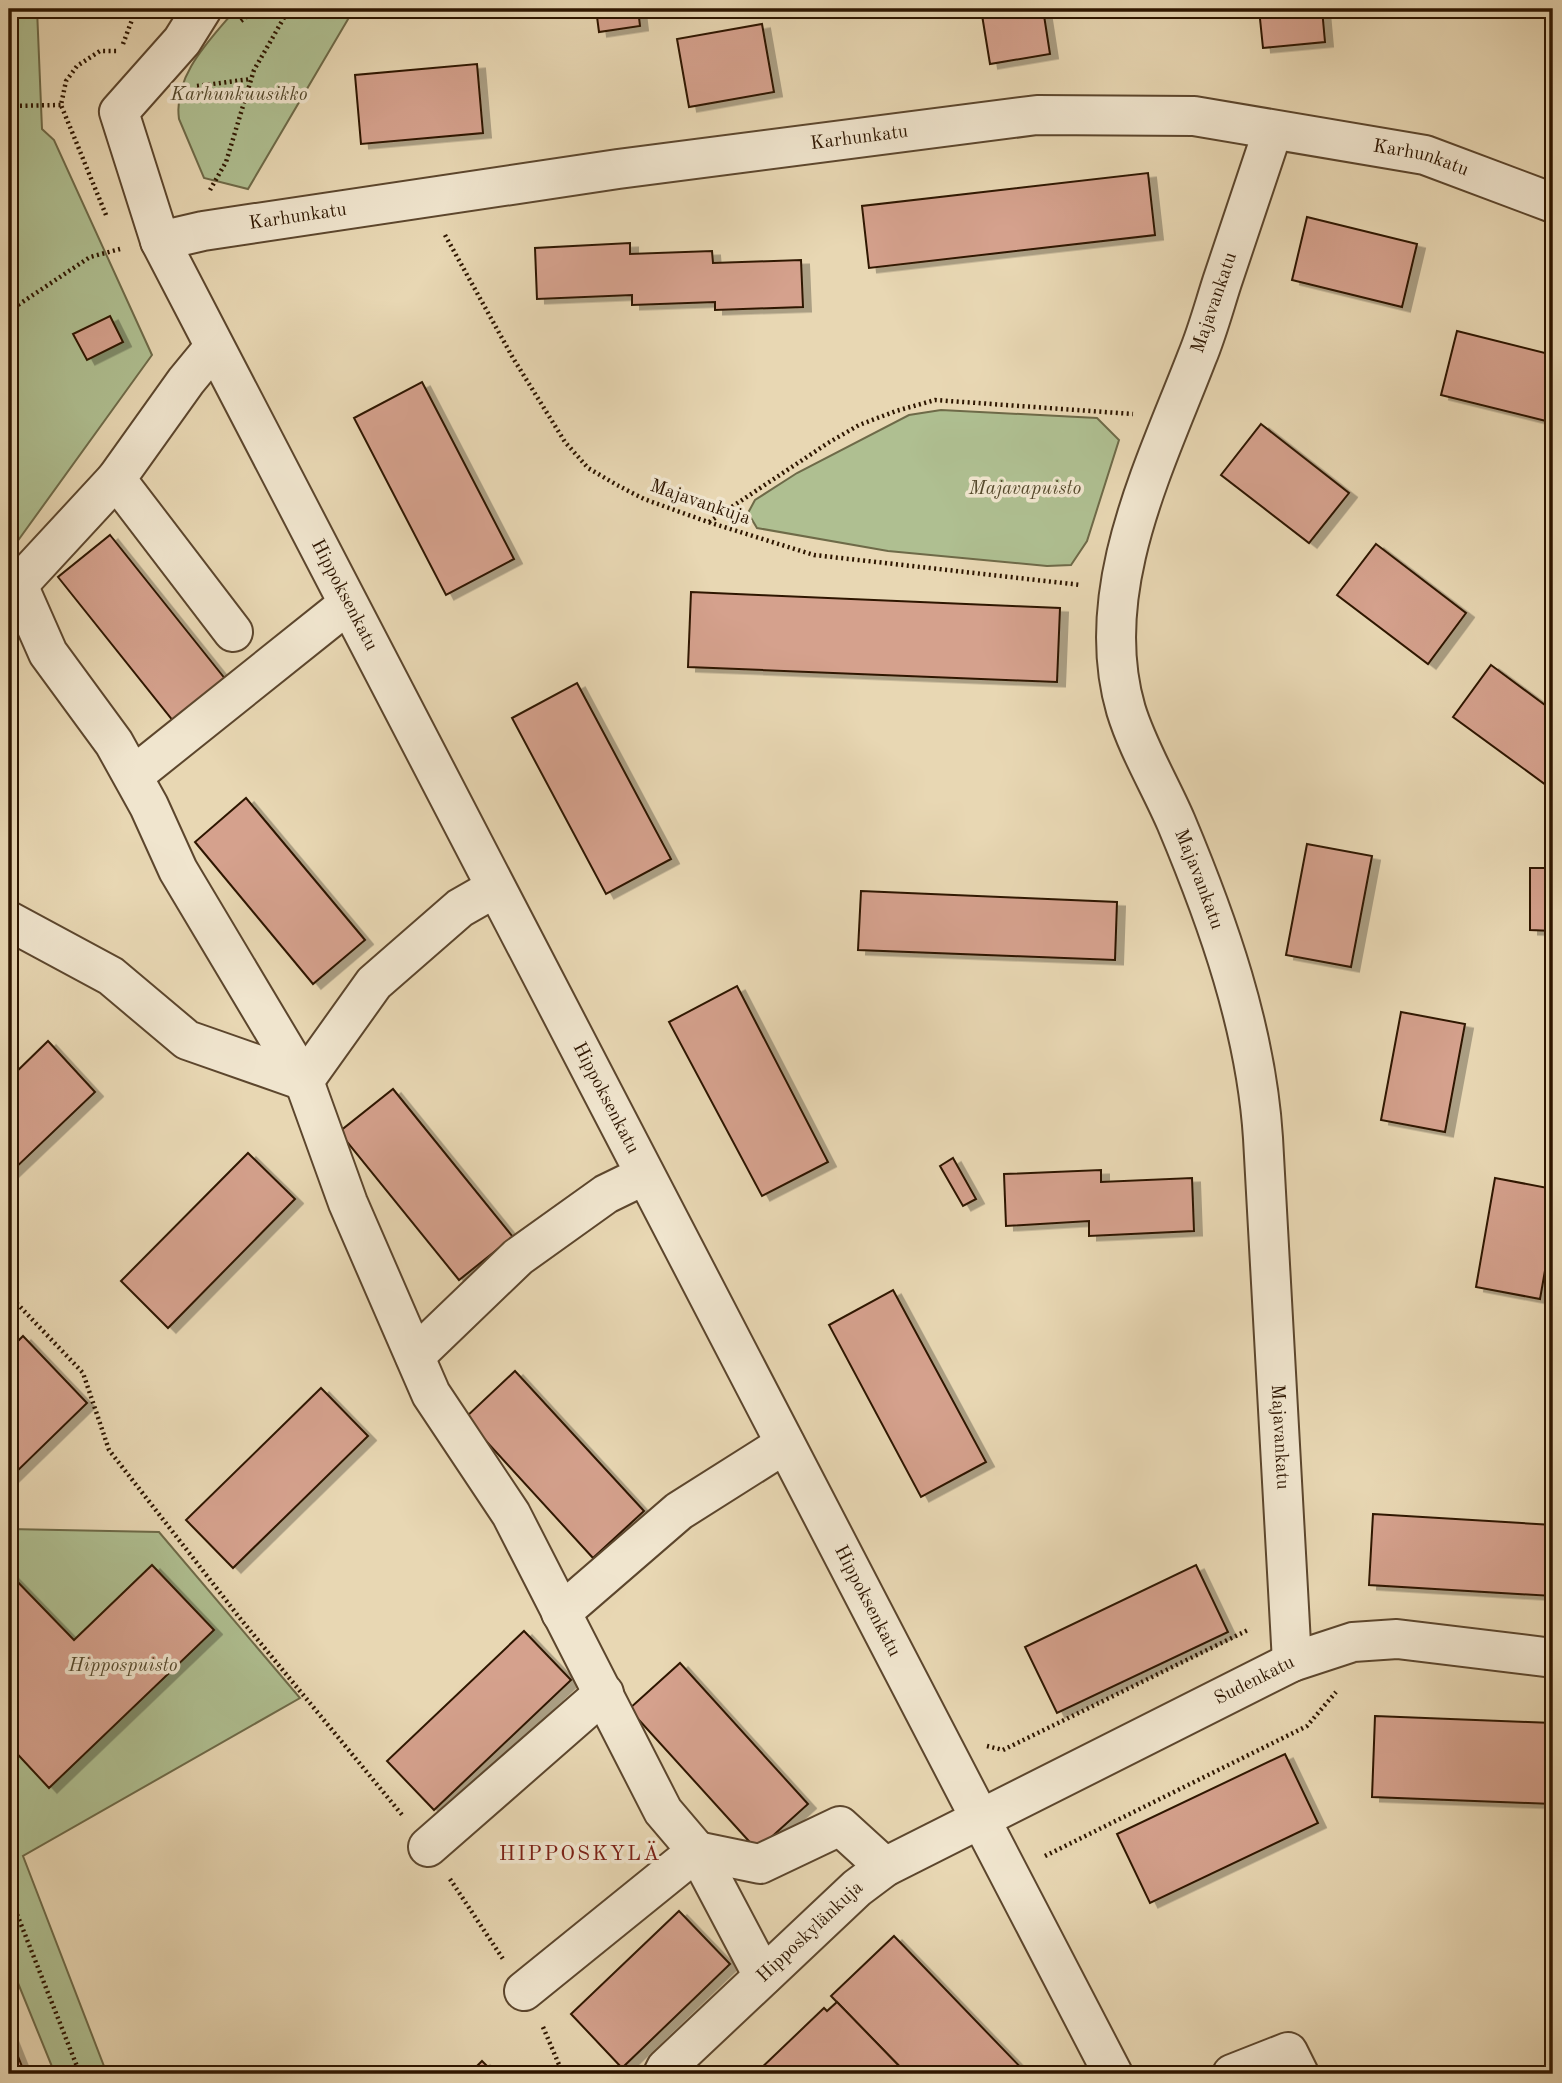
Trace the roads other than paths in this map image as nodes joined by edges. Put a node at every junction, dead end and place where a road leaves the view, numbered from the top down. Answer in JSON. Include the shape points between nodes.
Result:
{"nodes":[{"id":1,"x":202,"y":9,"type":"edge"},
{"id":2,"x":1273,"y":130,"type":"junction"},
{"id":3,"x":1553,"y":203,"type":"edge"},
{"id":4,"x":160,"y":241,"type":"junction"},
{"id":5,"x":214,"y":347,"type":"junction"},
{"id":6,"x":116,"y":479,"type":"junction"},
{"id":7,"x":13,"y":594,"type":"edge"},
{"id":8,"x":348,"y":604,"type":"junction"},
{"id":9,"x":233,"y":632,"type":"dead end"},
{"id":10,"x":133,"y":776,"type":"junction"},
{"id":11,"x":495,"y":888,"type":"junction"},
{"id":12,"x":9,"y":920,"type":"edge"},
{"id":13,"x":304,"y":1081,"type":"junction"},
{"id":14,"x":645,"y":1175,"type":"junction"},
{"id":15,"x":415,"y":1356,"type":"junction"},
{"id":16,"x":785,"y":1444,"type":"junction"},
{"id":17,"x":561,"y":1613,"type":"junction"},
{"id":18,"x":1553,"y":1658,"type":"edge"},
{"id":19,"x":1292,"y":1662,"type":"junction"},
{"id":20,"x":604,"y":1693,"type":"junction"},
{"id":21,"x":980,"y":1819,"type":"junction"},
{"id":22,"x":428,"y":1847,"type":"road end"},
{"id":23,"x":697,"y":1851,"type":"junction"},
{"id":24,"x":885,"y":1867,"type":"junction"},
{"id":25,"x":763,"y":1976,"type":"junction"},
{"id":26,"x":524,"y":1991,"type":"road end"},
{"id":27,"x":663,"y":2074,"type":"edge"},
{"id":28,"x":1113,"y":2074,"type":"edge"},
{"id":29,"x":1232,"y":2074,"type":"edge"},
{"id":30,"x":1299,"y":2074,"type":"edge"}],
"edges":[{"from":1,"to":4,"type":"street","name":"Hippoksenkatu","via":[[182,41],[119,112]]},
{"from":2,"to":3,"type":"street","name":"Karhunkatu","via":[[1425,155]]},
{"from":2,"to":4,"type":"street","name":"Karhunkatu","via":[[1194,116],[1037,115],[631,167]]},
{"from":2,"to":19,"type":"street","name":"Majavankatu","via":[[1198,356],[1172,416],[1129,542],[1120,588],[1117,666],[1126,710],[1141,749],[1213,914],[1240,1003],[1254,1073],[1263,1138]]},
{"from":4,"to":5,"type":"street","name":"Hippoksenkatu"},
{"from":5,"to":6,"type":"street"},
{"from":5,"to":8,"type":"street","name":"Hippoksenkatu"},
{"from":6,"to":7,"type":"street"},
{"from":6,"to":9,"type":"street"},
{"from":7,"to":10,"type":"street"},
{"from":8,"to":10,"type":"street"},
{"from":8,"to":11,"type":"street","name":"Hippoksenkatu"},
{"from":10,"to":13,"type":"street","via":[[178,870]]},
{"from":11,"to":13,"type":"street","via":[[460,908],[374,983]]},
{"from":11,"to":14,"type":"street","name":"Hippoksenkatu"},
{"from":12,"to":13,"type":"street","via":[[111,976],[187,1040]]},
{"from":13,"to":15,"type":"street","via":[[348,1203]]},
{"from":14,"to":15,"type":"street","via":[[607,1194],[518,1257]]},
{"from":14,"to":16,"type":"street","name":"Hippoksenkatu"},
{"from":15,"to":17,"type":"street","via":[[431,1394],[511,1514]]},
{"from":16,"to":17,"type":"street","via":[[679,1511]]},
{"from":16,"to":21,"type":"street","name":"Hippoksenkatu"},
{"from":17,"to":20,"type":"street"},
{"from":18,"to":19,"type":"street","name":"Sudenkatu","via":[[1397,1639],[1353,1642]]},
{"from":19,"to":21,"type":"street","name":"Sudenkatu"},
{"from":20,"to":22,"type":"street"},
{"from":20,"to":23,"type":"street","via":[[663,1811]]},
{"from":21,"to":24,"type":"street","name":"Hipposkylänkuja"},
{"from":21,"to":28,"type":"street","name":"Hippoksenkatu"},
{"from":23,"to":24,"type":"street","via":[[760,1864],[839,1826]]},
{"from":23,"to":25,"type":"street"},
{"from":23,"to":26,"type":"street"},
{"from":24,"to":25,"type":"street","name":"Hipposkylänkuja"},
{"from":25,"to":27,"type":"street","name":"Hipposkylänkuja"},
{"from":29,"to":30,"type":"street","via":[[1288,2052]]}]}
